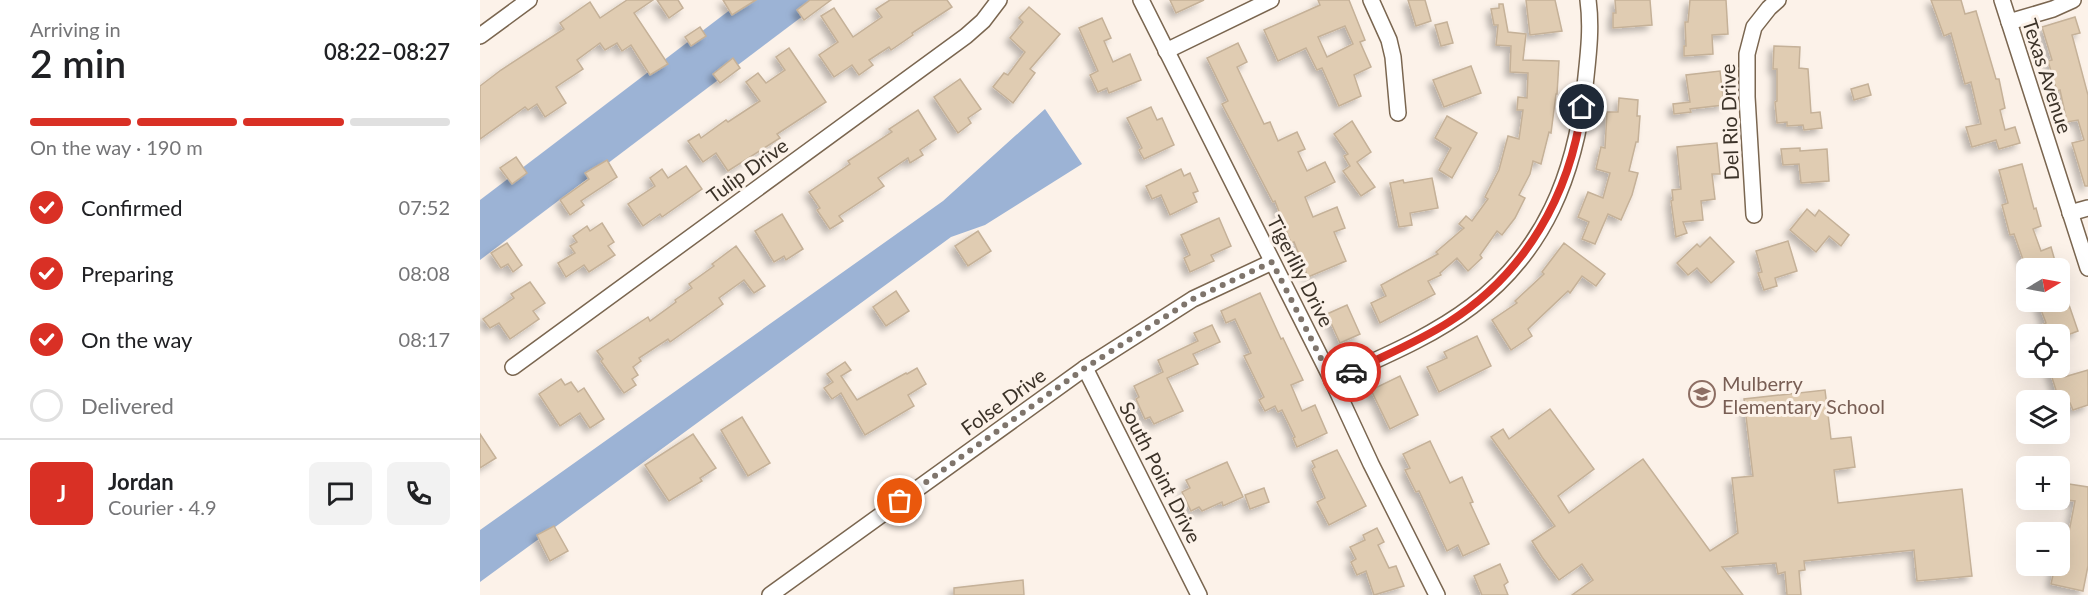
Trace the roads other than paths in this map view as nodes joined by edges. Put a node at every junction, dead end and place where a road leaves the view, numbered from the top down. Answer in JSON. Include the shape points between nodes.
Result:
{"nodes":[{"id":1,"x":529,"y":0,"type":"edge"},
{"id":2,"x":999,"y":0,"type":"edge"},
{"id":3,"x":1141,"y":0,"type":"edge"},
{"id":4,"x":1271,"y":0,"type":"edge"},
{"id":5,"x":1371,"y":0,"type":"edge"},
{"id":6,"x":1588,"y":0,"type":"edge"},
{"id":7,"x":1778,"y":0,"type":"edge"},
{"id":8,"x":2002,"y":0,"type":"edge"},
{"id":9,"x":2073,"y":0,"type":"edge"},
{"id":10,"x":2009,"y":22,"type":"junction"},
{"id":11,"x":480,"y":36,"type":"edge"},
{"id":12,"x":1166,"y":51,"type":"junction"},
{"id":13,"x":1398,"y":113,"type":"dead end"},
{"id":14,"x":2088,"y":208,"type":"edge"},
{"id":15,"x":2070,"y":213,"type":"junction"},
{"id":16,"x":1754,"y":215,"type":"dead end"},
{"id":17,"x":1272,"y":262,"type":"junction"},
{"id":18,"x":2088,"y":268,"type":"edge"},
{"id":19,"x":513,"y":367,"type":"dead end"},
{"id":20,"x":1085,"y":368,"type":"junction"},
{"id":21,"x":1332,"y":380,"type":"junction"},
{"id":22,"x":771,"y":595,"type":"edge"},
{"id":23,"x":1199,"y":595,"type":"edge"},
{"id":24,"x":1437,"y":595,"type":"edge"}],
"edges":[{"from":1,"to":11,"type":"street"},
{"from":2,"to":19,"type":"street","name":"Tulip Drive","via":[[966,36]]},
{"from":3,"to":12,"type":"street","name":"Tigerlily Drive"},
{"from":4,"to":12,"type":"street"},
{"from":5,"to":13,"type":"street","via":[[1389,40]]},
{"from":6,"to":21,"type":"street","via":[[1590,46],[1580,126],[1563,184],[1535,238],[1496,285],[1457,316]]},
{"from":7,"to":16,"type":"street","name":"Del Rio Drive","via":[[1754,27],[1747,54]]},
{"from":8,"to":10,"type":"street","name":"Texas Avenue"},
{"from":9,"to":10,"type":"street"},
{"from":10,"to":15,"type":"street","name":"Texas Avenue"},
{"from":12,"to":17,"type":"street","name":"Tigerlily Drive"},
{"from":14,"to":15,"type":"street"},
{"from":15,"to":18,"type":"street","name":"Texas Avenue"},
{"from":17,"to":20,"type":"street","name":"Folse Drive","via":[[1193,299]]},
{"from":17,"to":21,"type":"street","name":"Tigerlily Drive"},
{"from":20,"to":22,"type":"street","name":"Folse Drive"},
{"from":20,"to":23,"type":"street","name":"South Point Drive"},
{"from":21,"to":24,"type":"street","name":"Tigerlily Drive"}]}
